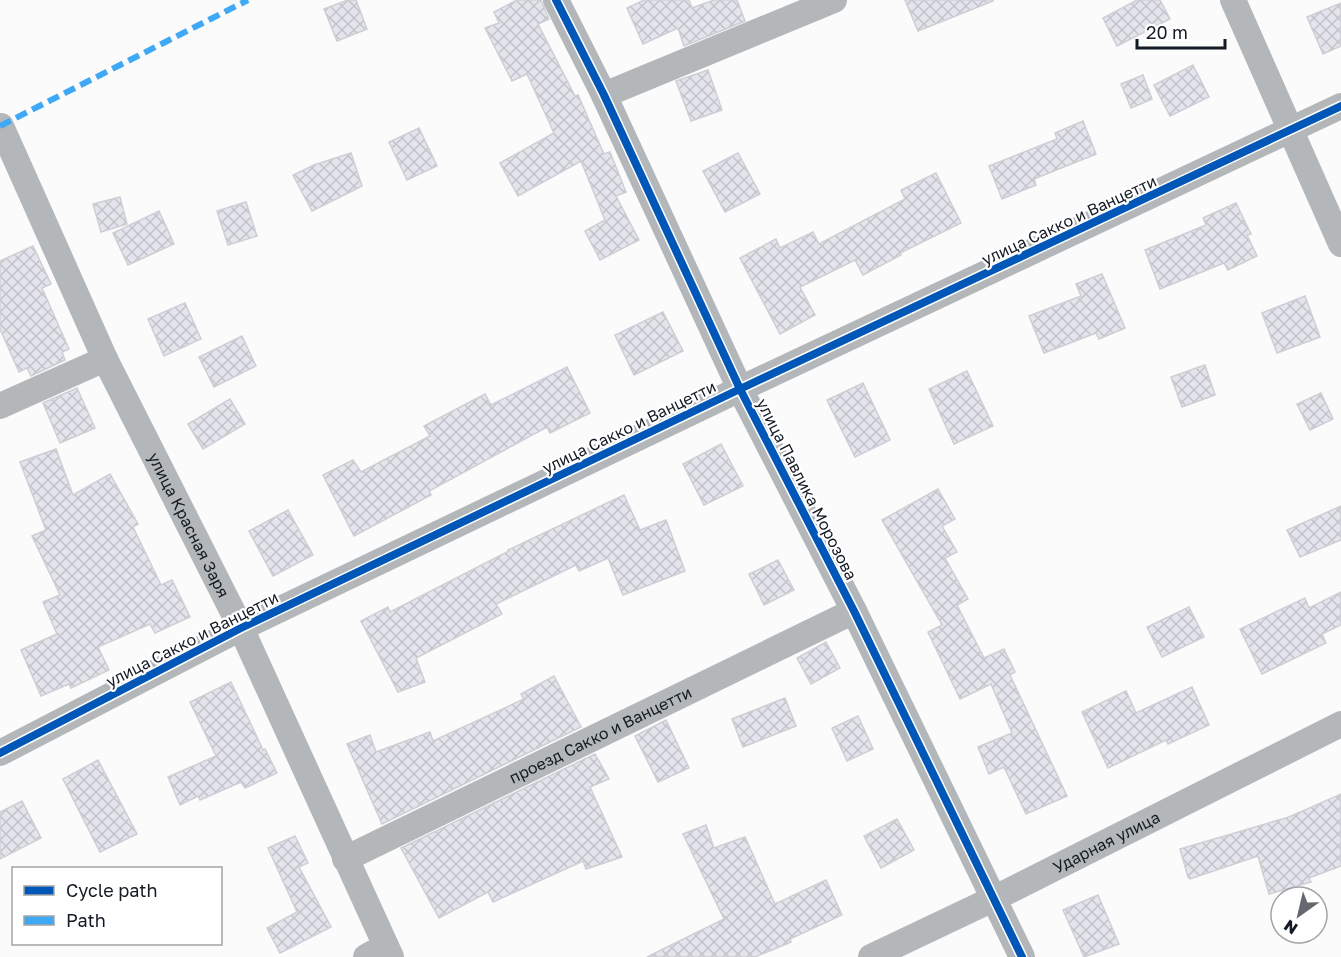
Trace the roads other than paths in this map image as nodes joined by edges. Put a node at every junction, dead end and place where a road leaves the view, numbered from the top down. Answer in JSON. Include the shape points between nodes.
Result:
{"nodes":[{"id":1,"x":556,"y":0,"type":"edge"},
{"id":2,"x":834,"y":0,"type":"edge"},
{"id":3,"x":1233,"y":0,"type":"edge"},
{"id":4,"x":604,"y":95,"type":"junction"},
{"id":5,"x":1341,"y":106,"type":"edge"},
{"id":6,"x":1,"y":126,"type":"edge"},
{"id":7,"x":1291,"y":131,"type":"junction"},
{"id":8,"x":1341,"y":244,"type":"edge"},
{"id":9,"x":105,"y":359,"type":"junction"},
{"id":10,"x":740,"y":389,"type":"junction"},
{"id":11,"x":0,"y":406,"type":"edge"},
{"id":12,"x":854,"y":611,"type":"junction"},
{"id":13,"x":241,"y":628,"type":"junction"},
{"id":14,"x":1341,"y":724,"type":"edge"},
{"id":15,"x":0,"y":753,"type":"edge"},
{"id":16,"x":345,"y":859,"type":"junction"},
{"id":17,"x":993,"y":899,"type":"junction"},
{"id":18,"x":381,"y":953,"type":"edge"},
{"id":19,"x":871,"y":957,"type":"edge"},
{"id":20,"x":1022,"y":957,"type":"edge"}],
"edges":[{"from":1,"to":4,"type":"street","name":"улица Павлика Морозова"},
{"from":2,"to":4,"type":"street"},
{"from":3,"to":7,"type":"street"},
{"from":4,"to":10,"type":"street","name":"улица Павлика Морозова"},
{"from":5,"to":7,"type":"street","name":"улица Сакко и Ванцетти"},
{"from":6,"to":9,"type":"street","name":"улица Красная Заря"},
{"from":7,"to":8,"type":"street"},
{"from":7,"to":10,"type":"street","name":"улица Сакко и Ванцетти"},
{"from":9,"to":11,"type":"street"},
{"from":9,"to":13,"type":"street","name":"улица Красная Заря"},
{"from":10,"to":12,"type":"street","name":"улица Павлика Морозова"},
{"from":10,"to":13,"type":"street","name":"улица Сакко и Ванцетти"},
{"from":12,"to":16,"type":"street","name":"проезд Сакко и Ванцетти"},
{"from":12,"to":17,"type":"street","name":"улица Павлика Морозова"},
{"from":13,"to":15,"type":"street","name":"улица Сакко и Ванцетти"},
{"from":13,"to":16,"type":"street","name":"улица Красная Заря"},
{"from":14,"to":17,"type":"street","name":"Ударная улица"},
{"from":16,"to":18,"type":"street","name":"улица Красная Заря"},
{"from":17,"to":19,"type":"street","name":"Ударная улица"},
{"from":17,"to":20,"type":"street","name":"улица Павлика Морозова"}]}
